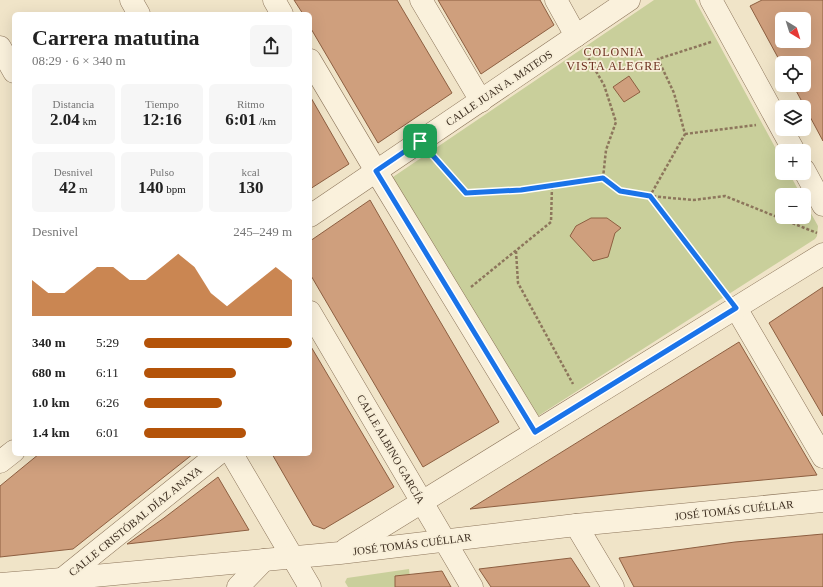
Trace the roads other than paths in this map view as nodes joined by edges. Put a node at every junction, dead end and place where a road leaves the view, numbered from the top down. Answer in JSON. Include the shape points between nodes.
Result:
{"nodes":[{"id":1,"x":131,"y":0,"type":"edge"},
{"id":2,"x":274,"y":0,"type":"edge"},
{"id":3,"x":421,"y":0,"type":"edge"},
{"id":4,"x":556,"y":0,"type":"edge"},
{"id":5,"x":629,"y":0,"type":"edge"},
{"id":6,"x":712,"y":0,"type":"edge"},
{"id":7,"x":138,"y":12,"type":"edge"},
{"id":8,"x":281,"y":12,"type":"edge"},
{"id":9,"x":576,"y":36,"type":"junction"},
{"id":10,"x":0,"y":47,"type":"edge"},
{"id":11,"x":312,"y":63,"type":"edge"},
{"id":12,"x":12,"y":68,"type":"edge"},
{"id":13,"x":481,"y":101,"type":"junction"},
{"id":14,"x":790,"y":144,"type":"edge"},
{"id":15,"x":376,"y":171,"type":"junction"},
{"id":16,"x":809,"y":180,"type":"edge"},
{"id":17,"x":823,"y":205,"type":"edge"},
{"id":18,"x":312,"y":215,"type":"edge"},
{"id":19,"x":823,"y":254,"type":"edge"},
{"id":20,"x":736,"y":308,"type":"junction"},
{"id":21,"x":312,"y":315,"type":"edge"},
{"id":22,"x":535,"y":432,"type":"junction"},
{"id":23,"x":12,"y":453,"type":"edge"},
{"id":24,"x":216,"y":456,"type":"edge"},
{"id":25,"x":233,"y":456,"type":"edge"},
{"id":26,"x":823,"y":457,"type":"edge"},
{"id":27,"x":0,"y":462,"type":"edge"},
{"id":28,"x":823,"y":501,"type":"edge"},
{"id":29,"x":422,"y":502,"type":"junction"},
{"id":30,"x":576,"y":525,"type":"junction"},
{"id":31,"x":444,"y":541,"type":"junction"},
{"id":32,"x":340,"y":553,"type":"junction"},
{"id":33,"x":293,"y":557,"type":"junction"},
{"id":34,"x":264,"y":560,"type":"junction"},
{"id":35,"x":57,"y":583,"type":"edge"},
{"id":36,"x":0,"y":584,"type":"edge"},
{"id":37,"x":238,"y":587,"type":"edge"},
{"id":38,"x":310,"y":587,"type":"edge"},
{"id":39,"x":472,"y":587,"type":"edge"},
{"id":40,"x":613,"y":587,"type":"edge"}],
"edges":[{"from":1,"to":7,"type":"street"},
{"from":2,"to":8,"type":"street"},
{"from":3,"to":13,"type":"street"},
{"from":4,"to":9,"type":"street"},
{"from":5,"to":9,"type":"street","name":"CALLE JUAN A. MATEOS"},
{"from":6,"to":14,"type":"street"},
{"from":9,"to":13,"type":"street","name":"CALLE JUAN A. MATEOS"},
{"from":10,"to":12,"type":"street"},
{"from":11,"to":15,"type":"street"},
{"from":13,"to":15,"type":"street","name":"CALLE JUAN A. MATEOS"},
{"from":15,"to":18,"type":"street","name":"CALLE JUAN A. MATEOS"},
{"from":15,"to":22,"type":"street"},
{"from":16,"to":17,"type":"street"},
{"from":19,"to":20,"type":"street"},
{"from":20,"to":22,"type":"street"},
{"from":20,"to":26,"type":"street"},
{"from":21,"to":29,"type":"street","name":"CALLE ALBINO GARCÍA"},
{"from":22,"to":29,"type":"street"},
{"from":23,"to":27,"type":"street"},
{"from":24,"to":35,"type":"street","name":"CALLE CRISTÓBAL DÍAZ ANAYA"},
{"from":25,"to":33,"type":"street"},
{"from":28,"to":30,"type":"street","name":"JOSÉ TOMÁS CUÉLLAR"},
{"from":29,"to":31,"type":"street","name":"CALLE ALBINO GARCÍA"},
{"from":29,"to":32,"type":"street"},
{"from":30,"to":31,"type":"street","name":"JOSÉ TOMÁS CUÉLLAR"},
{"from":30,"to":40,"type":"street"},
{"from":31,"to":32,"type":"street","name":"JOSÉ TOMÁS CUÉLLAR"},
{"from":31,"to":39,"type":"street","name":"CALLE ALBINO GARCÍA"},
{"from":32,"to":33,"type":"street","name":"JOSÉ TOMÁS CUÉLLAR"},
{"from":33,"to":34,"type":"street","name":"JOSÉ TOMÁS CUÉLLAR"},
{"from":33,"to":38,"type":"street"},
{"from":34,"to":35,"type":"street","name":"JOSÉ TOMÁS CUÉLLAR"},
{"from":34,"to":37,"type":"street"},
{"from":35,"to":36,"type":"street","name":"JOSÉ TOMÁS CUÉLLAR"}]}
